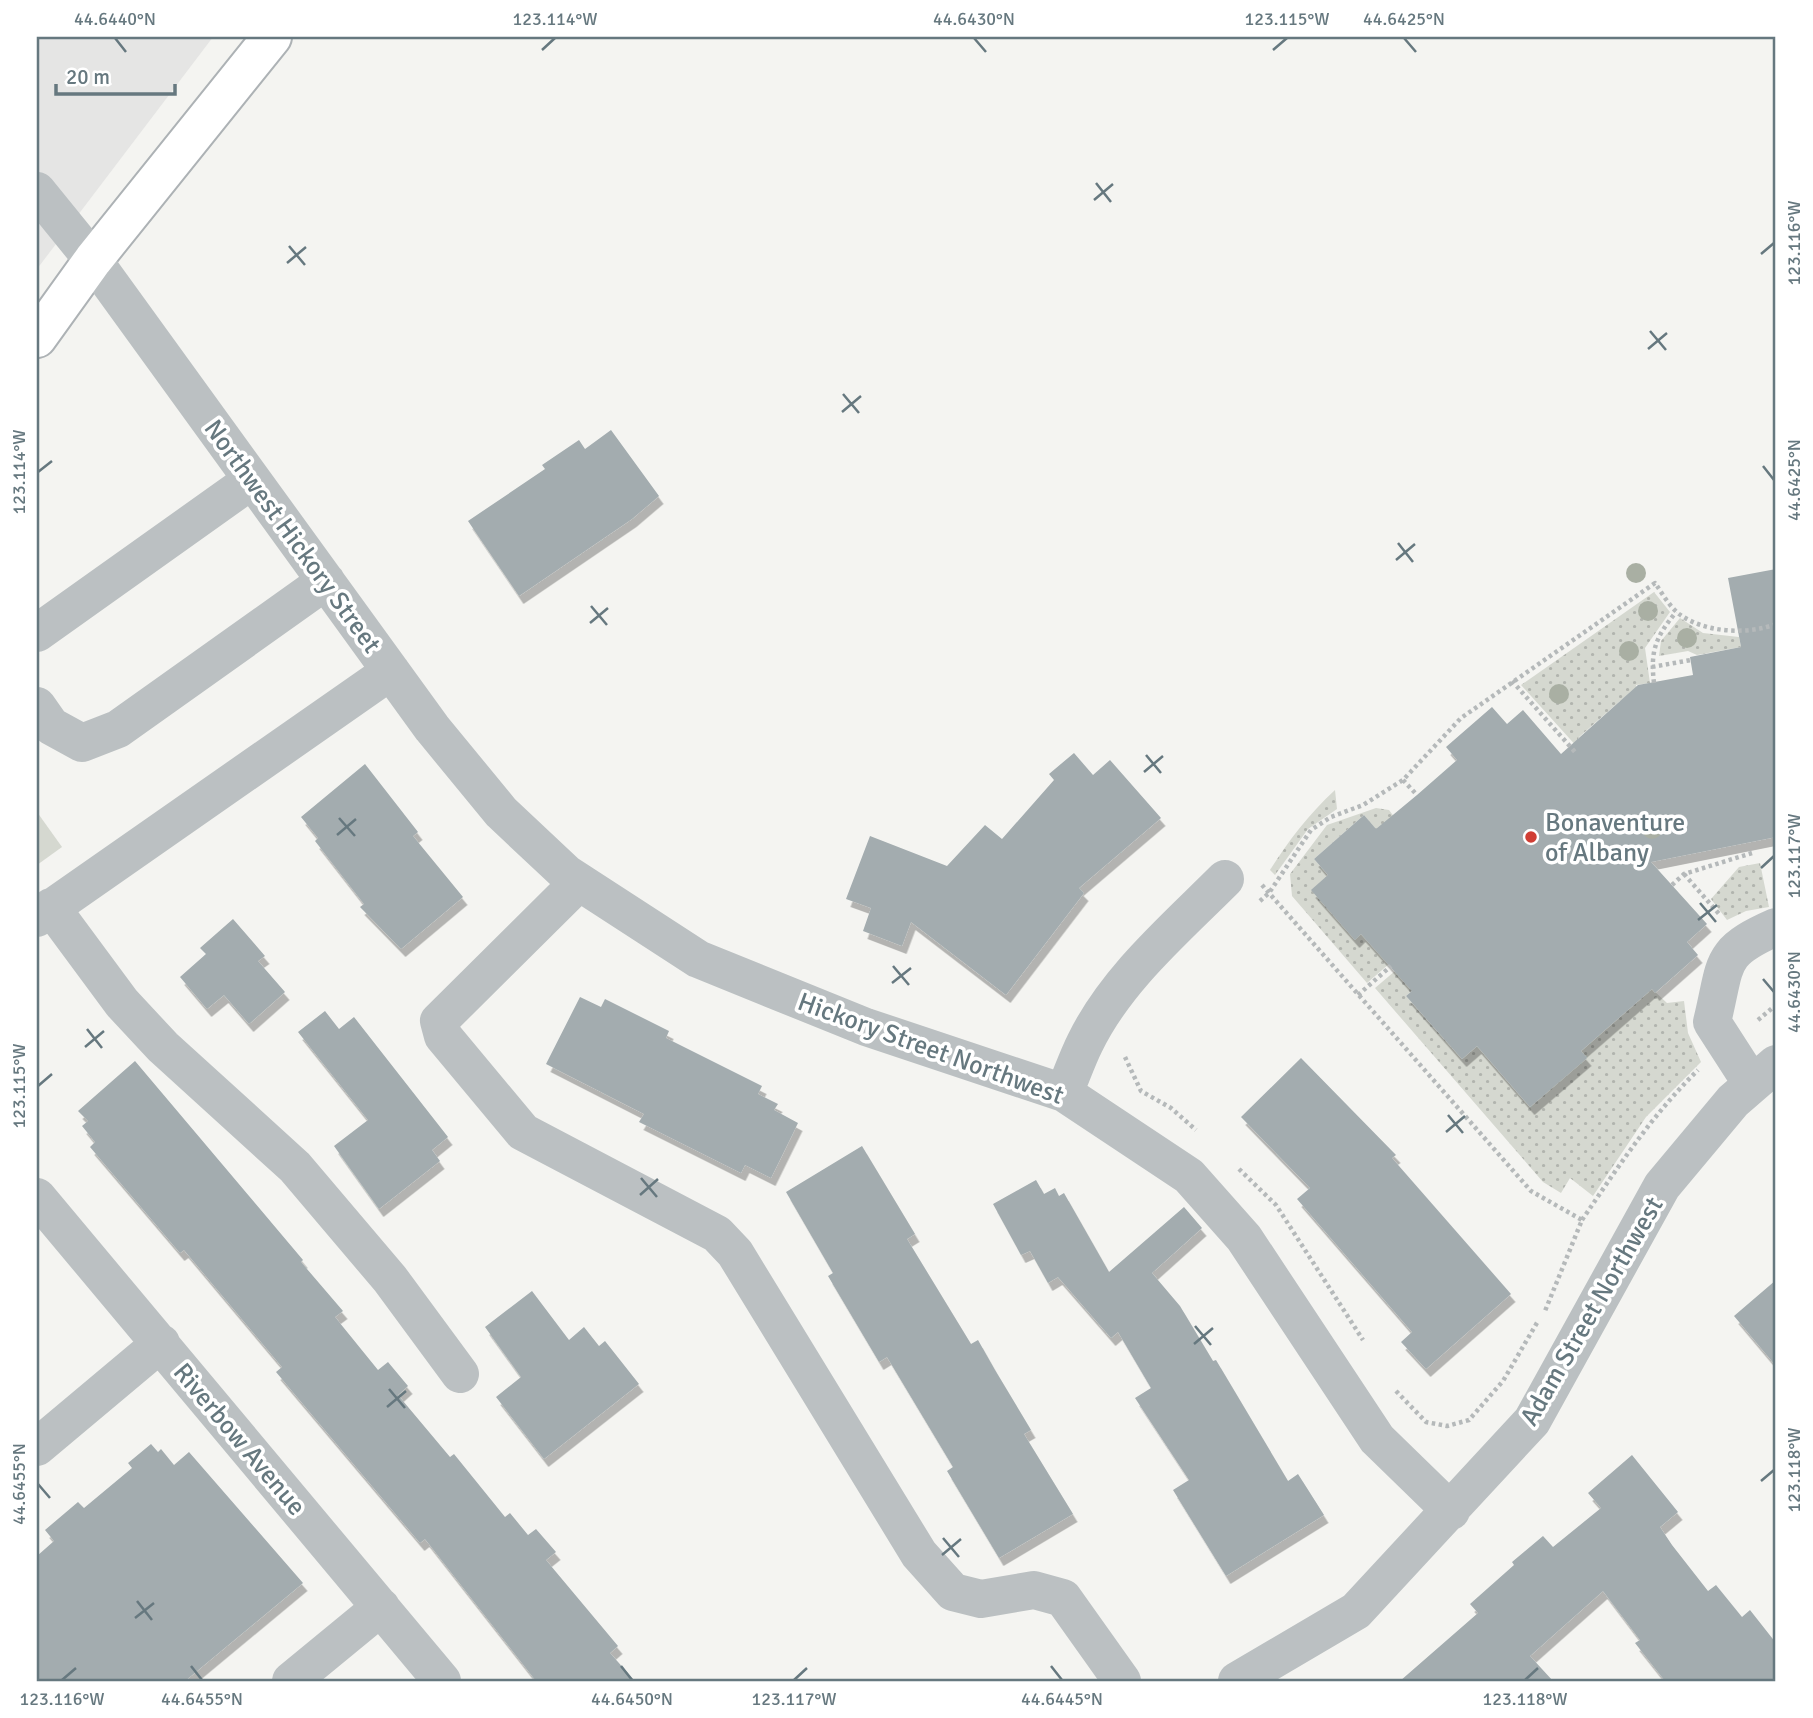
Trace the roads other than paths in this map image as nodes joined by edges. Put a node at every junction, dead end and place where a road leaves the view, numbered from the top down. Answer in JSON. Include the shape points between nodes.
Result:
{"nodes":[{"id":1,"x":272,"y":37,"type":"edge"},
{"id":2,"x":37,"y":191,"type":"edge"},
{"id":3,"x":93,"y":260,"type":"junction"},
{"id":4,"x":37,"y":338,"type":"edge"},
{"id":5,"x":252,"y":480,"type":"junction"},
{"id":6,"x":326,"y":581,"type":"junction"},
{"id":7,"x":37,"y":633,"type":"edge"},
{"id":8,"x":391,"y":670,"type":"junction"},
{"id":9,"x":37,"y":706,"type":"edge"},
{"id":10,"x":1240,"y":878,"type":"road end"},
{"id":11,"x":579,"y":882,"type":"junction"},
{"id":12,"x":44,"y":913,"type":"edge"},
{"id":13,"x":1759,"y":934,"type":"edge"},
{"id":14,"x":1764,"y":1074,"type":"edge"},
{"id":15,"x":1064,"y":1093,"type":"junction"},
{"id":16,"x":37,"y":1197,"type":"edge"},
{"id":17,"x":161,"y":1343,"type":"junction"},
{"id":18,"x":460,"y":1374,"type":"dead end"},
{"id":19,"x":37,"y":1447,"type":"edge"},
{"id":20,"x":1451,"y":1511,"type":"junction"},
{"id":21,"x":380,"y":1607,"type":"junction"},
{"id":22,"x":291,"y":1681,"type":"edge"},
{"id":23,"x":442,"y":1681,"type":"edge"},
{"id":24,"x":1122,"y":1681,"type":"edge"},
{"id":25,"x":1237,"y":1681,"type":"edge"}],
"edges":[{"from":1,"to":3,"type":"main road"},
{"from":2,"to":3,"type":"street","name":"Northwest Hickory Street"},
{"from":3,"to":4,"type":"main road"},
{"from":3,"to":5,"type":"street","name":"Northwest Hickory Street"},
{"from":5,"to":6,"type":"street","name":"Northwest Hickory Street"},
{"from":5,"to":7,"type":"street"},
{"from":6,"to":8,"type":"street","name":"Northwest Hickory Street"},
{"from":6,"to":9,"type":"street","via":[[118,729],[82,743],[51,726]]},
{"from":8,"to":11,"type":"street","name":"Hickory Street Northwest","via":[[501,812]]},
{"from":8,"to":12,"type":"street","name":"Northwest Hickory Street"},
{"from":10,"to":15,"type":"street","via":[[1149,954],[1116,994],[1085,1041]]},
{"from":11,"to":15,"type":"street","name":"Hickory Street Northwest","via":[[698,959],[866,1027]]},
{"from":11,"to":24,"type":"street","via":[[439,1021],[443,1036],[523,1132],[717,1234],[735,1253],[919,1555],[953,1592],[981,1599],[1034,1590],[1063,1598]]},
{"from":12,"to":18,"type":"street","via":[[155,1038],[295,1167],[390,1279]]},
{"from":13,"to":14,"type":"street","via":[[1728,955],[1712,1021],[1727,1044]]},
{"from":14,"to":20,"type":"street","name":"Adam Street Northwest","via":[[1734,1101],[1662,1186],[1532,1421]]},
{"from":15,"to":20,"type":"street","name":"Hickory Street Northwest","via":[[1189,1176],[1244,1238],[1377,1439]]},
{"from":16,"to":17,"type":"street","name":"Riverbow Avenue"},
{"from":17,"to":19,"type":"street"},
{"from":17,"to":21,"type":"street","name":"Riverbow Avenue"},
{"from":20,"to":25,"type":"street","name":"Adam Street Northwest","via":[[1356,1611]]},
{"from":21,"to":22,"type":"street"},
{"from":21,"to":23,"type":"street","name":"Riverbow Avenue"}]}
